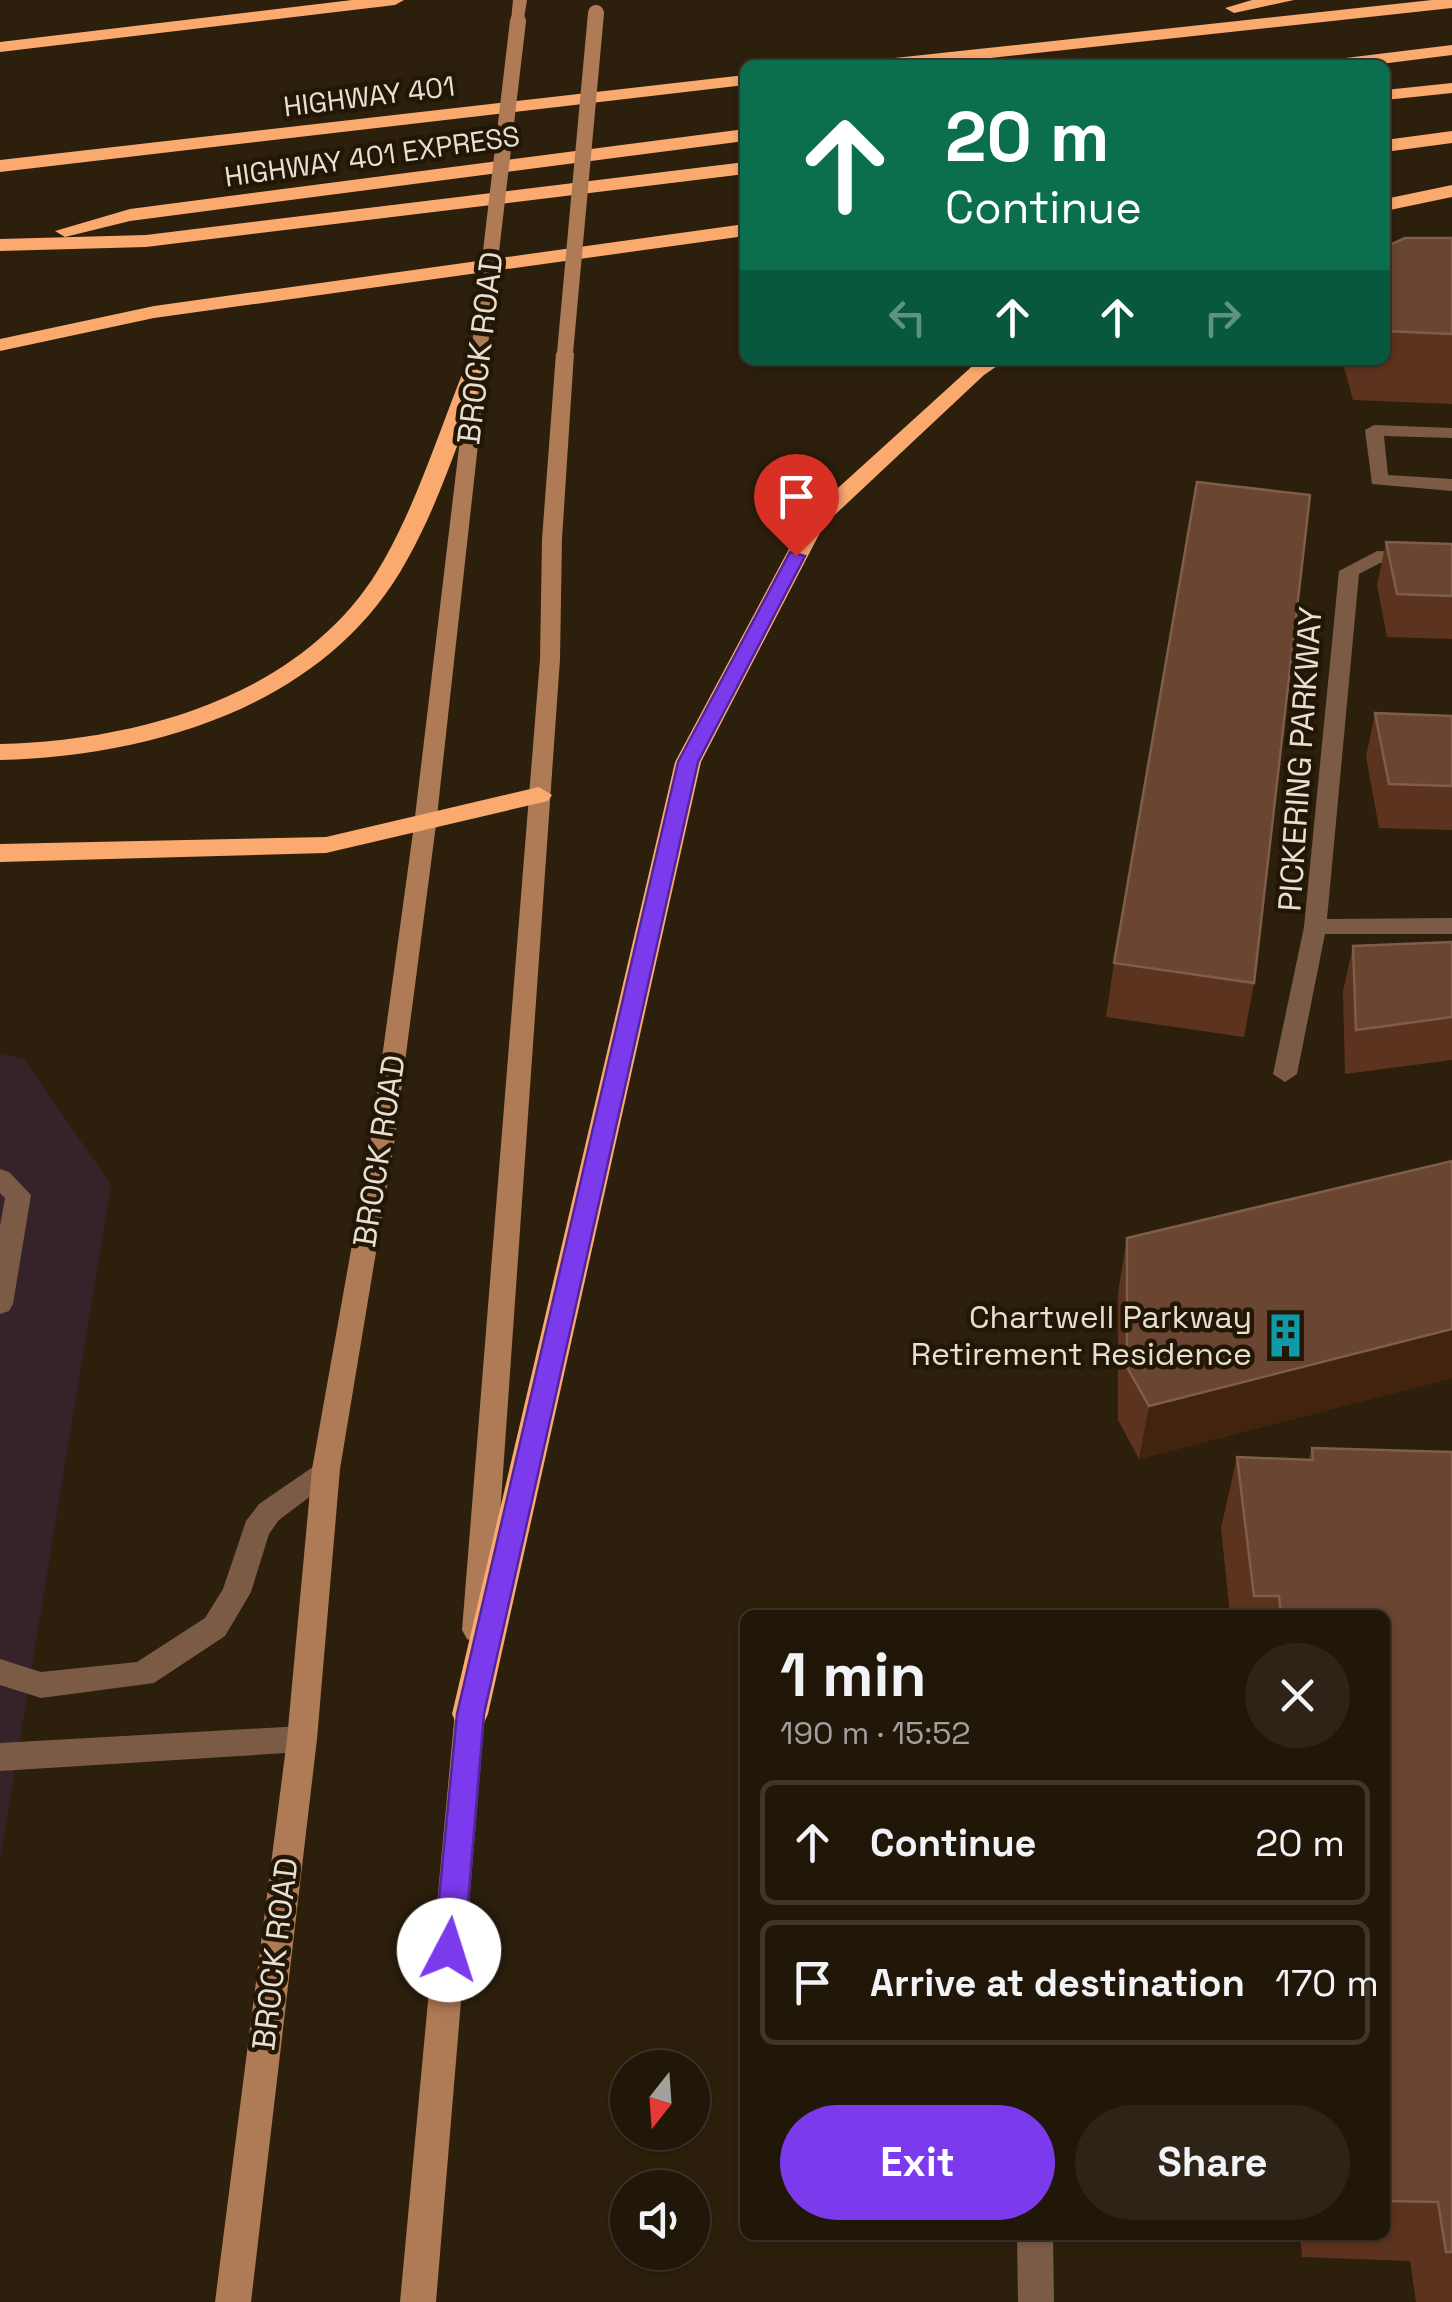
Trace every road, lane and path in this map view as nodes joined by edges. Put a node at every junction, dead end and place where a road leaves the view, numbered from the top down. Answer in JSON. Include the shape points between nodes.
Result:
{"nodes":[{"id":1,"x":395,"y":0,"type":"edge"},
{"id":2,"x":520,"y":0,"type":"edge"},
{"id":3,"x":1286,"y":0,"type":"edge"},
{"id":4,"x":1452,"y":2,"type":"edge"},
{"id":5,"x":598,"y":6,"type":"edge"},
{"id":6,"x":0,"y":46,"type":"edge"},
{"id":7,"x":1452,"y":50,"type":"edge"},
{"id":8,"x":895,"y":60,"type":"edge"},
{"id":9,"x":922,"y":60,"type":"edge"},
{"id":10,"x":1370,"y":60,"type":"edge"},
{"id":11,"x":740,"y":81,"type":"edge"},
{"id":12,"x":1452,"y":88,"type":"edge"},
{"id":13,"x":1390,"y":94,"type":"edge"},
{"id":14,"x":740,"y":137,"type":"edge"},
{"id":15,"x":1452,"y":138,"type":"edge"},
{"id":16,"x":1390,"y":145,"type":"edge"},
{"id":17,"x":0,"y":166,"type":"edge"},
{"id":18,"x":740,"y":169,"type":"edge"},
{"id":19,"x":1452,"y":191,"type":"edge"},
{"id":20,"x":1390,"y":203,"type":"edge"},
{"id":21,"x":740,"y":231,"type":"edge"},
{"id":22,"x":4,"y":245,"type":"edge"},
{"id":23,"x":0,"y":345,"type":"edge"},
{"id":24,"x":478,"y":362,"type":"junction"},
{"id":25,"x":985,"y":365,"type":"edge"},
{"id":26,"x":1452,"y":433,"type":"edge"},
{"id":27,"x":1452,"y":485,"type":"edge"},
{"id":28,"x":1452,"y":559,"type":"edge"},
{"id":29,"x":0,"y":752,"type":"edge"},
{"id":30,"x":539,"y":795,"type":"junction"},
{"id":31,"x":425,"y":825,"type":"junction"},
{"id":32,"x":0,"y":853,"type":"edge"},
{"id":33,"x":1452,"y":926,"type":"edge"},
{"id":34,"x":1315,"y":927,"type":"junction"},
{"id":35,"x":1285,"y":1074,"type":"dead end"},
{"id":36,"x":0,"y":1178,"type":"edge"},
{"id":37,"x":0,"y":1304,"type":"edge"},
{"id":38,"x":326,"y":1470,"type":"junction"},
{"id":39,"x":0,"y":1672,"type":"edge"},
{"id":40,"x":470,"y":1714,"type":"junction"},
{"id":41,"x":302,"y":1738,"type":"junction"},
{"id":42,"x":0,"y":1757,"type":"edge"},
{"id":43,"x":1035,"y":2240,"type":"edge"},
{"id":44,"x":233,"y":2302,"type":"edge"},
{"id":45,"x":418,"y":2302,"type":"edge"},
{"id":46,"x":1036,"y":2302,"type":"edge"}],
"edges":[{"from":1,"to":6,"type":"highway"},
{"from":2,"to":24,"type":"main road","name":"BROCK ROAD","bridge":true},
{"from":3,"to":8,"type":"highway"},
{"from":4,"to":9,"type":"highway"},
{"from":5,"to":30,"type":"main road","bridge":true,"via":[[565,353]]},
{"from":7,"to":10,"type":"highway"},
{"from":11,"to":17,"type":"highway","name":"HIGHWAY 401"},
{"from":12,"to":13,"type":"highway"},
{"from":14,"to":22,"type":"highway","name":"HIGHWAY 401 EXPRESS","via":[[130,216]]},
{"from":15,"to":16,"type":"highway"},
{"from":18,"to":22,"type":"highway","via":[[146,242]]},
{"from":19,"to":20,"type":"highway"},
{"from":21,"to":23,"type":"highway","via":[[154,312]]},
{"from":24,"to":29,"type":"highway","via":[[394,563],[336,634],[226,709],[109,739]]},
{"from":24,"to":31,"type":"main road","name":"BROCK ROAD"},
{"from":25,"to":40,"type":"highway","via":[[814,522],[688,762]]},
{"from":26,"to":27,"type":"street","via":[[1374,430],[1380,480]]},
{"from":28,"to":34,"type":"street","name":"PICKERING PARKWAY","via":[[1377,557],[1349,572]]},
{"from":30,"to":31,"type":"highway"},
{"from":30,"to":40,"type":"main road"},
{"from":31,"to":32,"type":"highway","via":[[326,845]]},
{"from":31,"to":38,"type":"main road","name":"BROCK ROAD","via":[[383,1138]]},
{"from":33,"to":34,"type":"street","name":"PICKERING PARKWAY"},
{"from":34,"to":35,"type":"street"},
{"from":36,"to":37,"type":"street","via":[[18,1195]]},
{"from":38,"to":39,"type":"street","via":[[268,1512],[215,1627],[143,1674],[41,1684]]},
{"from":38,"to":41,"type":"main road","name":"BROCK ROAD"},
{"from":40,"to":45,"type":"main road"},
{"from":41,"to":42,"type":"street"},
{"from":41,"to":44,"type":"main road","name":"BROCK ROAD"},
{"from":43,"to":46,"type":"street"}]}
